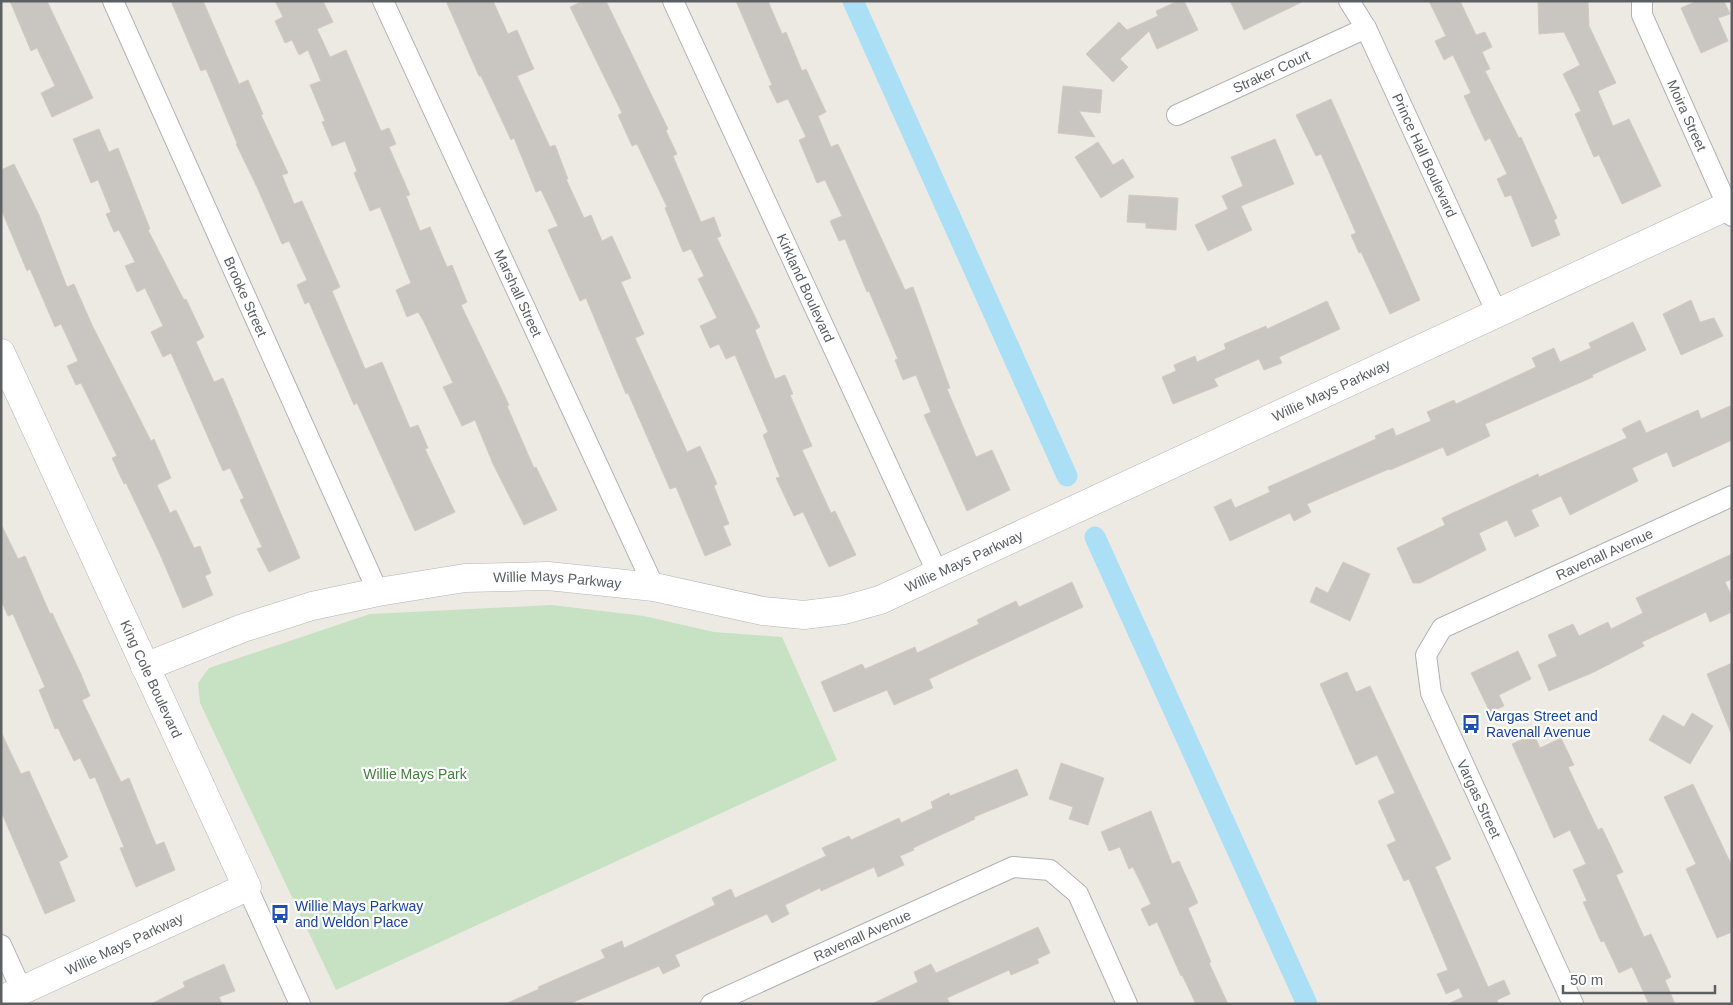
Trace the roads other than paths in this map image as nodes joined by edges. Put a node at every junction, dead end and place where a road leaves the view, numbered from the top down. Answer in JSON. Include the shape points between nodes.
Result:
{"nodes":[{"id":1,"x":113,"y":1,"type":"edge"},
{"id":2,"x":383,"y":1,"type":"edge"},
{"id":3,"x":673,"y":1,"type":"edge"},
{"id":4,"x":1349,"y":1,"type":"edge"},
{"id":5,"x":1642,"y":8,"type":"edge"},
{"id":6,"x":1366,"y":28,"type":"junction"},
{"id":7,"x":1177,"y":115,"type":"dead end"},
{"id":8,"x":1730,"y":209,"type":"edge"},
{"id":9,"x":1496,"y":311,"type":"junction"},
{"id":10,"x":1,"y":353,"type":"edge"},
{"id":11,"x":1732,"y":496,"type":"edge"},
{"id":12,"x":938,"y":574,"type":"junction"},
{"id":13,"x":654,"y":587,"type":"junction"},
{"id":14,"x":378,"y":592,"type":"junction"},
{"id":15,"x":1477,"y":610,"type":"joint"},
{"id":16,"x":146,"y":667,"type":"junction"},
{"id":17,"x":247,"y":887,"type":"junction"},
{"id":18,"x":1,"y":945,"type":"edge"},
{"id":19,"x":12,"y":996,"type":"edge"},
{"id":20,"x":300,"y":1004,"type":"edge"},
{"id":21,"x":711,"y":1004,"type":"edge"},
{"id":22,"x":1126,"y":1004,"type":"edge"},
{"id":23,"x":1573,"y":1004,"type":"edge"}],
"edges":[{"from":1,"to":14,"type":"street","name":"Brooke Street"},
{"from":2,"to":13,"type":"street","name":"Marshall Street"},
{"from":3,"to":12,"type":"street","name":"Kirkland Boulevard"},
{"from":4,"to":6,"type":"street","name":"Prince Hall Boulevard"},
{"from":5,"to":8,"type":"street","name":"Moira Street"},
{"from":6,"to":7,"type":"street","name":"Straker Court"},
{"from":6,"to":9,"type":"street","name":"Prince Hall Boulevard"},
{"from":8,"to":9,"type":"street","name":"Willie Mays Parkway"},
{"from":9,"to":12,"type":"street","name":"Willie Mays Parkway"},
{"from":10,"to":16,"type":"street","name":"King Cole Boulevard"},
{"from":11,"to":15,"type":"street","name":"Ravenall Avenue"},
{"from":12,"to":13,"type":"street","name":"Willie Mays Parkway","via":[[880,600],[844,610],[804,615],[763,611]]},
{"from":13,"to":14,"type":"street","name":"Willie Mays Parkway","via":[[548,576],[465,578]]},
{"from":14,"to":16,"type":"street","name":"Willie Mays Parkway","via":[[312,606],[243,628]]},
{"from":15,"to":23,"type":"street","name":"Vargas Street","via":[[1442,628],[1426,655],[1431,693]]},
{"from":16,"to":17,"type":"street","name":"King Cole Boulevard"},
{"from":17,"to":19,"type":"street","name":"Willie Mays Parkway"},
{"from":17,"to":20,"type":"street","name":"King Cole Boulevard"},
{"from":18,"to":19,"type":"street"},
{"from":21,"to":22,"type":"street","name":"Ravenall Avenue","via":[[1013,867],[1050,870],[1078,894]]}]}
